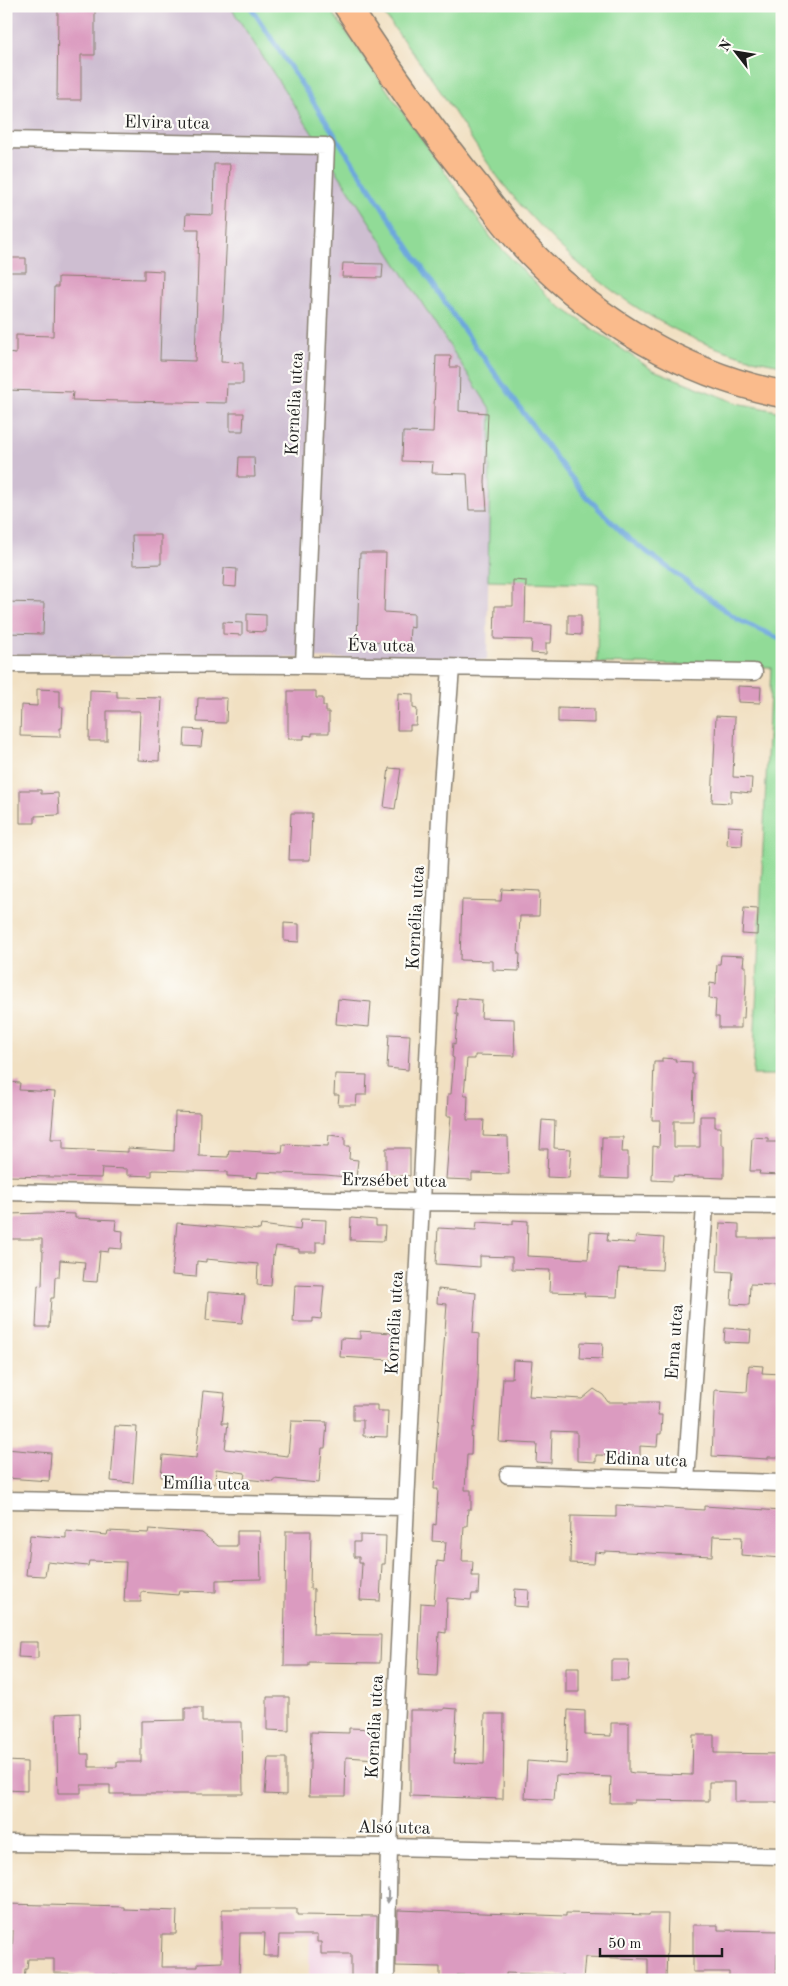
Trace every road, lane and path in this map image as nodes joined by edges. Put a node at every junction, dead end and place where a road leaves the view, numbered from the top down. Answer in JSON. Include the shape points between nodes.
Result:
{"nodes":[{"id":1,"x":348,"y":6,"type":"edge"},
{"id":2,"x":6,"y":140,"type":"edge"},
{"id":3,"x":326,"y":146,"type":"joint"},
{"id":4,"x":782,"y":394,"type":"edge"},
{"id":5,"x":6,"y":664,"type":"edge"},
{"id":6,"x":304,"y":665,"type":"junction"},
{"id":7,"x":451,"y":668,"type":"junction"},
{"id":8,"x":754,"y":672,"type":"dead end"},
{"id":9,"x":6,"y":1192,"type":"edge"},
{"id":10,"x":421,"y":1202,"type":"junction"},
{"id":11,"x":705,"y":1206,"type":"junction"},
{"id":12,"x":782,"y":1206,"type":"edge"},
{"id":13,"x":508,"y":1475,"type":"dead end"},
{"id":14,"x":686,"y":1481,"type":"junction"},
{"id":15,"x":782,"y":1483,"type":"edge"},
{"id":16,"x":6,"y":1500,"type":"edge"},
{"id":17,"x":406,"y":1507,"type":"junction"},
{"id":18,"x":6,"y":1843,"type":"edge"},
{"id":19,"x":389,"y":1847,"type":"junction"},
{"id":20,"x":782,"y":1856,"type":"edge"},
{"id":21,"x":386,"y":1980,"type":"edge"}],
"edges":[{"from":1,"to":4,"type":"main road","via":[[382,60],[451,155],[512,232],[557,277],[600,313],[644,341],[706,371]]},
{"from":2,"to":3,"type":"street","name":"Elvira utca"},
{"from":3,"to":6,"type":"street","name":"Kornélia utca"},
{"from":5,"to":6,"type":"street","name":"Éva utca"},
{"from":6,"to":7,"type":"street","name":"Éva utca"},
{"from":7,"to":8,"type":"street","name":"Éva utca"},
{"from":7,"to":10,"type":"street","name":"Kornélia utca","via":[[441,798]]},
{"from":9,"to":10,"type":"street","name":"Erzsébet utca"},
{"from":10,"to":11,"type":"street","name":"Erzsébet utca"},
{"from":10,"to":17,"type":"street","name":"Kornélia utca"},
{"from":11,"to":12,"type":"street","name":"Erzsébet utca"},
{"from":11,"to":14,"type":"street","name":"Erna utca"},
{"from":13,"to":14,"type":"street","name":"Edina utca"},
{"from":14,"to":15,"type":"street","name":"Edina utca"},
{"from":16,"to":17,"type":"street","name":"Emília utca"},
{"from":17,"to":19,"type":"street","name":"Kornélia utca"},
{"from":18,"to":19,"type":"street","name":"Alsó utca"},
{"from":19,"to":20,"type":"street","name":"Alsó utca"},
{"from":19,"to":21,"type":"street","name":"Kornélia utca","one_way":true}]}
